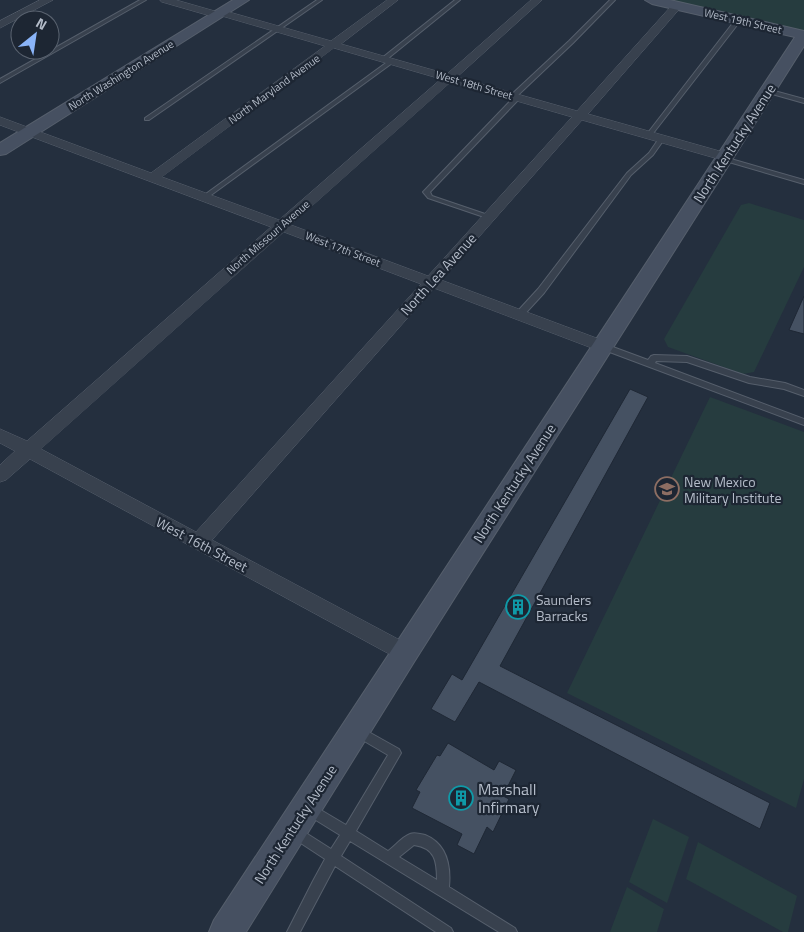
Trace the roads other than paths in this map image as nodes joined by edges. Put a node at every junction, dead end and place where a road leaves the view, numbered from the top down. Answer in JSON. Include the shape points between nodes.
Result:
{"nodes":[{"id":1,"x":48,"y":0,"type":"edge"},
{"id":2,"x":144,"y":0,"type":"edge"},
{"id":3,"x":168,"y":0,"type":"edge"},
{"id":4,"x":242,"y":0,"type":"edge"},
{"id":5,"x":320,"y":0,"type":"edge"},
{"id":6,"x":393,"y":0,"type":"edge"},
{"id":7,"x":458,"y":0,"type":"edge"},
{"id":8,"x":537,"y":0,"type":"edge"},
{"id":9,"x":613,"y":0,"type":"edge"},
{"id":10,"x":652,"y":0,"type":"edge"},
{"id":11,"x":677,"y":6,"type":"junction"},
{"id":12,"x":220,"y":14,"type":"junction"},
{"id":13,"x":738,"y":20,"type":"junction"},
{"id":14,"x":0,"y":25,"type":"edge"},
{"id":15,"x":278,"y":29,"type":"junction"},
{"id":16,"x":804,"y":35,"type":"edge"},
{"id":17,"x":334,"y":44,"type":"junction"},
{"id":18,"x":388,"y":60,"type":"junction"},
{"id":19,"x":449,"y":78,"type":"junction"},
{"id":20,"x":0,"y":81,"type":"edge"},
{"id":21,"x":767,"y":92,"type":"junction"},
{"id":22,"x":515,"y":96,"type":"junction"},
{"id":23,"x":804,"y":101,"type":"edge"},
{"id":24,"x":580,"y":115,"type":"junction"},
{"id":25,"x":147,"y":119,"type":"dead end"},
{"id":26,"x":0,"y":121,"type":"edge"},
{"id":27,"x":29,"y":132,"type":"junction"},
{"id":28,"x":649,"y":134,"type":"junction"},
{"id":29,"x":662,"y":138,"type":"junction"},
{"id":30,"x":0,"y":150,"type":"edge"},
{"id":31,"x":725,"y":158,"type":"junction"},
{"id":32,"x":153,"y":178,"type":"junction"},
{"id":33,"x":804,"y":182,"type":"edge"},
{"id":34,"x":205,"y":197,"type":"junction"},
{"id":35,"x":489,"y":217,"type":"junction"},
{"id":36,"x":281,"y":226,"type":"junction"},
{"id":37,"x":431,"y":282,"type":"junction"},
{"id":38,"x":519,"y":315,"type":"junction"},
{"id":39,"x":602,"y":346,"type":"junction"},
{"id":40,"x":650,"y":364,"type":"junction"},
{"id":41,"x":804,"y":393,"type":"edge"},
{"id":42,"x":804,"y":422,"type":"edge"},
{"id":43,"x":0,"y":435,"type":"edge"},
{"id":44,"x":28,"y":450,"type":"junction"},
{"id":45,"x":0,"y":475,"type":"edge"},
{"id":46,"x":199,"y":542,"type":"junction"},
{"id":47,"x":404,"y":653,"type":"junction"},
{"id":48,"x":355,"y":730,"type":"junction"},
{"id":49,"x":306,"y":808,"type":"junction"},
{"id":50,"x":292,"y":831,"type":"junction"},
{"id":51,"x":348,"y":833,"type":"junction"},
{"id":52,"x":333,"y":858,"type":"junction"},
{"id":53,"x":389,"y":858,"type":"junction"},
{"id":54,"x":442,"y":890,"type":"junction"},
{"id":55,"x":226,"y":932,"type":"edge"},
{"id":56,"x":293,"y":932,"type":"edge"},
{"id":57,"x":447,"y":932,"type":"edge"},
{"id":58,"x":511,"y":932,"type":"edge"}],
"edges":[{"from":1,"to":14,"type":"street"},
{"from":2,"to":20,"type":"lane"},
{"from":3,"to":12,"type":"street","name":"West 18th Street"},
{"from":4,"to":12,"type":"street","name":"North Washington Avenue"},
{"from":5,"to":15,"type":"lane"},
{"from":6,"to":17,"type":"street","name":"North Maryland Avenue"},
{"from":7,"to":18,"type":"lane"},
{"from":8,"to":19,"type":"street","name":"North Missouri Avenue"},
{"from":9,"to":22,"type":"lane"},
{"from":10,"to":11,"type":"street","name":"West 19th Street"},
{"from":11,"to":13,"type":"street","name":"West 19th Street"},
{"from":11,"to":24,"type":"street","name":"North Lea Avenue"},
{"from":12,"to":15,"type":"street","name":"West 18th Street"},
{"from":12,"to":27,"type":"street","name":"North Washington Avenue"},
{"from":13,"to":16,"type":"street","name":"West 19th Street"},
{"from":13,"to":28,"type":"lane"},
{"from":15,"to":17,"type":"street","name":"West 18th Street"},
{"from":15,"to":25,"type":"lane"},
{"from":16,"to":21,"type":"street","name":"North Kentucky Avenue"},
{"from":17,"to":18,"type":"street","name":"West 18th Street"},
{"from":17,"to":32,"type":"street","name":"North Maryland Avenue"},
{"from":18,"to":19,"type":"street","name":"West 18th Street"},
{"from":18,"to":34,"type":"lane"},
{"from":19,"to":22,"type":"street","name":"West 18th Street"},
{"from":19,"to":36,"type":"street","name":"North Missouri Avenue"},
{"from":21,"to":23,"type":"lane"},
{"from":21,"to":31,"type":"street","name":"North Kentucky Avenue"},
{"from":22,"to":24,"type":"street","name":"West 18th Street"},
{"from":22,"to":35,"type":"lane","via":[[427,190],[430,197]]},
{"from":24,"to":28,"type":"street","name":"West 18th Street"},
{"from":24,"to":35,"type":"street","name":"North Lea Avenue"},
{"from":26,"to":27,"type":"street","name":"West 17th Street"},
{"from":27,"to":30,"type":"street","name":"North Washington Avenue"},
{"from":27,"to":32,"type":"street","name":"West 17th Street"},
{"from":28,"to":29,"type":"street","name":"West 18th Street"},
{"from":29,"to":31,"type":"street","name":"West 18th Street"},
{"from":29,"to":38,"type":"lane","via":[[651,154],[629,174],[541,291]]},
{"from":31,"to":33,"type":"lane"},
{"from":31,"to":39,"type":"street","name":"North Kentucky Avenue"},
{"from":32,"to":34,"type":"street","name":"West 17th Street"},
{"from":34,"to":36,"type":"street","name":"West 17th Street"},
{"from":35,"to":37,"type":"street","name":"North Lea Avenue"},
{"from":36,"to":37,"type":"street","name":"West 17th Street"},
{"from":36,"to":44,"type":"street","name":"North Missouri Avenue"},
{"from":37,"to":38,"type":"street","name":"West 17th Street"},
{"from":37,"to":46,"type":"street","name":"North Lea Avenue"},
{"from":38,"to":39,"type":"street","name":"West 17th Street"},
{"from":39,"to":40,"type":"lane"},
{"from":39,"to":47,"type":"street","name":"North Kentucky Avenue"},
{"from":40,"to":41,"type":"lane","via":[[654,358],[687,359],[749,380]]},
{"from":40,"to":42,"type":"lane"},
{"from":43,"to":44,"type":"street","name":"West 16th Street"},
{"from":44,"to":45,"type":"street","name":"North Missouri Avenue"},
{"from":44,"to":46,"type":"street","name":"West 16th Street"},
{"from":46,"to":47,"type":"street","name":"West 16th Street"},
{"from":47,"to":48,"type":"street","name":"North Kentucky Avenue"},
{"from":48,"to":49,"type":"street","name":"North Kentucky Avenue"},
{"from":48,"to":51,"type":"lane","via":[[395,753]]},
{"from":49,"to":50,"type":"street","name":"North Kentucky Avenue"},
{"from":49,"to":51,"type":"lane"},
{"from":50,"to":52,"type":"lane"},
{"from":50,"to":55,"type":"street","name":"North Kentucky Avenue"},
{"from":51,"to":52,"type":"lane"},
{"from":51,"to":53,"type":"lane"},
{"from":52,"to":56,"type":"lane"},
{"from":52,"to":57,"type":"lane"},
{"from":53,"to":54,"type":"lane"},
{"from":53,"to":54,"type":"lane","via":[[412,839],[430,843],[442,862]]},
{"from":54,"to":58,"type":"lane"}]}
